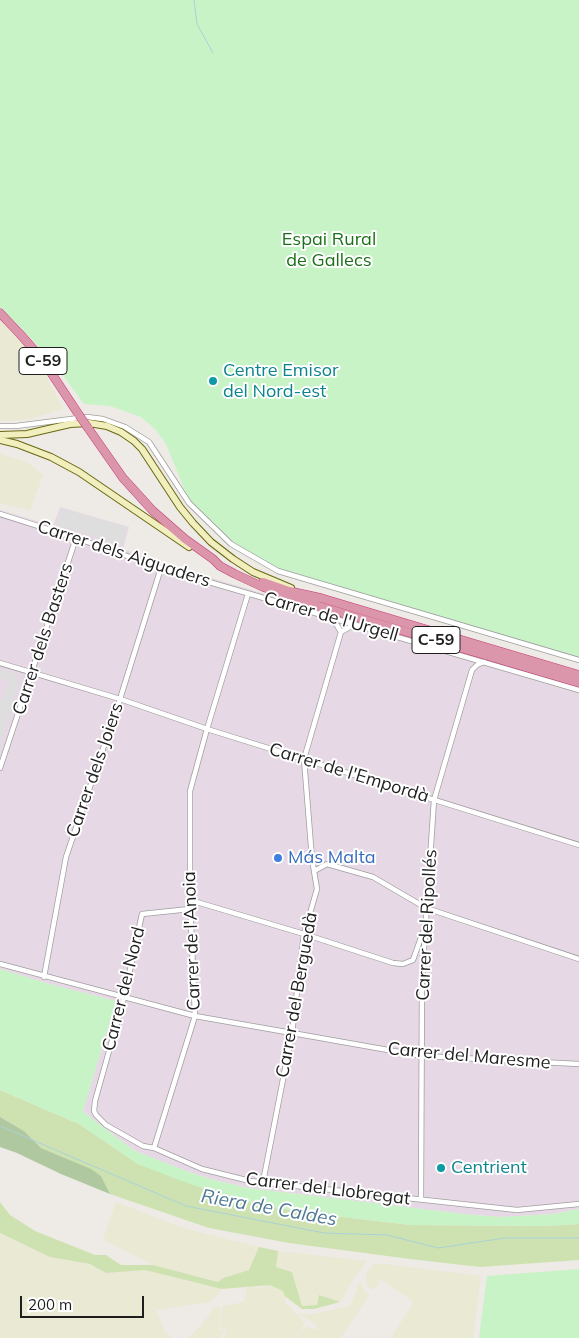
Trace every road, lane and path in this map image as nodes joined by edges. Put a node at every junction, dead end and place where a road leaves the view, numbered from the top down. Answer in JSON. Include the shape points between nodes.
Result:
{"nodes":[{"id":1,"x":0,"y":313,"type":"edge"},
{"id":2,"x":0,"y":426,"type":"edge"},
{"id":3,"x":0,"y":435,"type":"edge"},
{"id":4,"x":0,"y":440,"type":"edge"},
{"id":5,"x":0,"y":514,"type":"edge"},
{"id":6,"x":76,"y":538,"type":"junction"},
{"id":7,"x":214,"y":559,"type":"junction"},
{"id":8,"x":220,"y":566,"type":"junction"},
{"id":9,"x":161,"y":568,"type":"junction"},
{"id":10,"x":248,"y":594,"type":"junction"},
{"id":11,"x":321,"y":598,"type":"junction"},
{"id":12,"x":332,"y":617,"type":"junction"},
{"id":13,"x":355,"y":624,"type":"junction"},
{"id":14,"x":341,"y":632,"type":"junction"},
{"id":15,"x":579,"y":660,"type":"edge"},
{"id":16,"x":484,"y":662,"type":"junction"},
{"id":17,"x":0,"y":663,"type":"edge"},
{"id":18,"x":32,"y":673,"type":"junction"},
{"id":19,"x":579,"y":675,"type":"edge"},
{"id":20,"x":579,"y":683,"type":"edge"},
{"id":21,"x":579,"y":690,"type":"edge"},
{"id":22,"x":120,"y":699,"type":"junction"},
{"id":23,"x":207,"y":729,"type":"junction"},
{"id":24,"x":304,"y":759,"type":"junction"},
{"id":25,"x":0,"y":768,"type":"edge"},
{"id":26,"x":434,"y":800,"type":"junction"},
{"id":27,"x":579,"y":845,"type":"edge"},
{"id":28,"x":314,"y":871,"type":"junction"},
{"id":29,"x":190,"y":900,"type":"junction"},
{"id":30,"x":426,"y":908,"type":"junction"},
{"id":31,"x":190,"y":909,"type":"junction"},
{"id":32,"x":426,"y":926,"type":"junction"},
{"id":33,"x":304,"y":934,"type":"junction"},
{"id":34,"x":579,"y":959,"type":"edge"},
{"id":35,"x":0,"y":964,"type":"edge"},
{"id":36,"x":44,"y":977,"type":"junction"},
{"id":37,"x":124,"y":998,"type":"junction"},
{"id":38,"x":195,"y":1016,"type":"junction"},
{"id":39,"x":292,"y":1034,"type":"junction"},
{"id":40,"x":422,"y":1056,"type":"junction"},
{"id":41,"x":579,"y":1064,"type":"edge"},
{"id":42,"x":94,"y":1111,"type":"joint"},
{"id":43,"x":154,"y":1148,"type":"junction"},
{"id":44,"x":263,"y":1182,"type":"junction"},
{"id":45,"x":421,"y":1200,"type":"junction"},
{"id":46,"x":579,"y":1204,"type":"edge"}],
"edges":[{"from":1,"to":7,"type":"highway","number":"C-59","bridge":true,"via":[[42,359],[110,461],[137,495],[169,526]]},
{"from":2,"to":15,"type":"street","via":[[87,417],[125,427],[149,442],[189,503],[231,544],[278,571]]},
{"from":3,"to":11,"type":"street","via":[[27,434],[89,422],[121,432],[142,449],[180,507],[211,542],[254,572]]},
{"from":4,"to":8,"type":"street","via":[[42,454],[79,472]]},
{"from":5,"to":6,"type":"street","name":"Carrer dels Aiguaders"},
{"from":6,"to":9,"type":"street","name":"Carrer dels Aiguaders"},
{"from":6,"to":18,"type":"street","name":"Carrer dels Basters"},
{"from":7,"to":8,"type":"highway","number":"C-59"},
{"from":7,"to":11,"type":"highway","number":"C-59","via":[[260,581]]},
{"from":8,"to":20,"type":"highway","number":"C-59","via":[[263,587],[293,597]]},
{"from":9,"to":10,"type":"street","name":"Carrer dels Aiguaders"},
{"from":9,"to":22,"type":"street","name":"Carrer dels Joiers"},
{"from":10,"to":12,"type":"street","name":"Carrer de l'Urgell"},
{"from":10,"to":23,"type":"street","name":"Carrer de l'Urgell"},
{"from":11,"to":19,"type":"highway","number":"C-59"},
{"from":12,"to":13,"type":"street","name":"Carrer de l'Urgell"},
{"from":12,"to":14,"type":"street"},
{"from":13,"to":14,"type":"street"},
{"from":13,"to":16,"type":"street","name":"Carrer de l'Urgell"},
{"from":14,"to":24,"type":"street","name":"Carrer del Berguedà"},
{"from":16,"to":21,"type":"street","name":"Carrer de l'Urgell"},
{"from":16,"to":26,"type":"street","name":"Carrer del Ripollés","via":[[472,670]]},
{"from":17,"to":18,"type":"street","name":"Carrer de l'Empordà"},
{"from":18,"to":22,"type":"street","name":"Carrer de l'Empordà"},
{"from":18,"to":25,"type":"street","name":"Carrer dels Basters"},
{"from":22,"to":23,"type":"street","name":"Carrer de l'Empordà"},
{"from":22,"to":36,"type":"street","name":"Carrer dels Joiers","via":[[66,856]]},
{"from":23,"to":24,"type":"street","name":"Carrer de l'Empordà"},
{"from":23,"to":29,"type":"street","name":"Carrer de l'Anoia","via":[[190,791]]},
{"from":24,"to":26,"type":"street","name":"Carrer de l'Empordà"},
{"from":24,"to":28,"type":"street","name":"Carrer del Berguedà"},
{"from":26,"to":27,"type":"street","name":"Carrer de l'Empordà"},
{"from":26,"to":30,"type":"street","name":"Carrer del Ripollés"},
{"from":28,"to":30,"type":"street","via":[[327,864],[373,877]]},
{"from":28,"to":33,"type":"street","name":"Carrer del Berguedà","via":[[317,890]]},
{"from":29,"to":31,"type":"street","name":"Carrer de l'Anoia"},
{"from":29,"to":33,"type":"street"},
{"from":30,"to":32,"type":"street","name":"Carrer del Ripollés"},
{"from":30,"to":34,"type":"street"},
{"from":31,"to":37,"type":"street","name":"Carrer del Nord","via":[[142,914]]},
{"from":31,"to":38,"type":"street","name":"Carrer de l'Anoia"},
{"from":32,"to":33,"type":"street","via":[[413,960],[403,964]]},
{"from":32,"to":40,"type":"street","name":"Carrer del Ripollés"},
{"from":33,"to":39,"type":"street","name":"Carrer del Berguedà"},
{"from":35,"to":36,"type":"street","name":"Carrer del Maresme"},
{"from":36,"to":37,"type":"street","name":"Carrer del Maresme"},
{"from":37,"to":38,"type":"street","name":"Carrer del Maresme"},
{"from":37,"to":42,"type":"street","name":"Carrer del Nord"},
{"from":38,"to":39,"type":"street","name":"Carrer del Maresme"},
{"from":38,"to":43,"type":"street","name":"Carrer de l'Anoia"},
{"from":39,"to":40,"type":"street","name":"Carrer del Maresme"},
{"from":39,"to":44,"type":"street","name":"Carrer del Berguedà"},
{"from":40,"to":41,"type":"street","name":"Carrer del Maresme"},
{"from":40,"to":45,"type":"street","name":"Carrer del Ripollés"},
{"from":42,"to":43,"type":"street","name":"Carrer del Llobregat","via":[[106,1125],[143,1146]]},
{"from":43,"to":44,"type":"street","name":"Carrer del Llobregat","via":[[202,1169]]},
{"from":44,"to":45,"type":"street","name":"Carrer del Llobregat"},
{"from":45,"to":46,"type":"street","name":"Carrer del Llobregat","via":[[517,1210]]}]}
